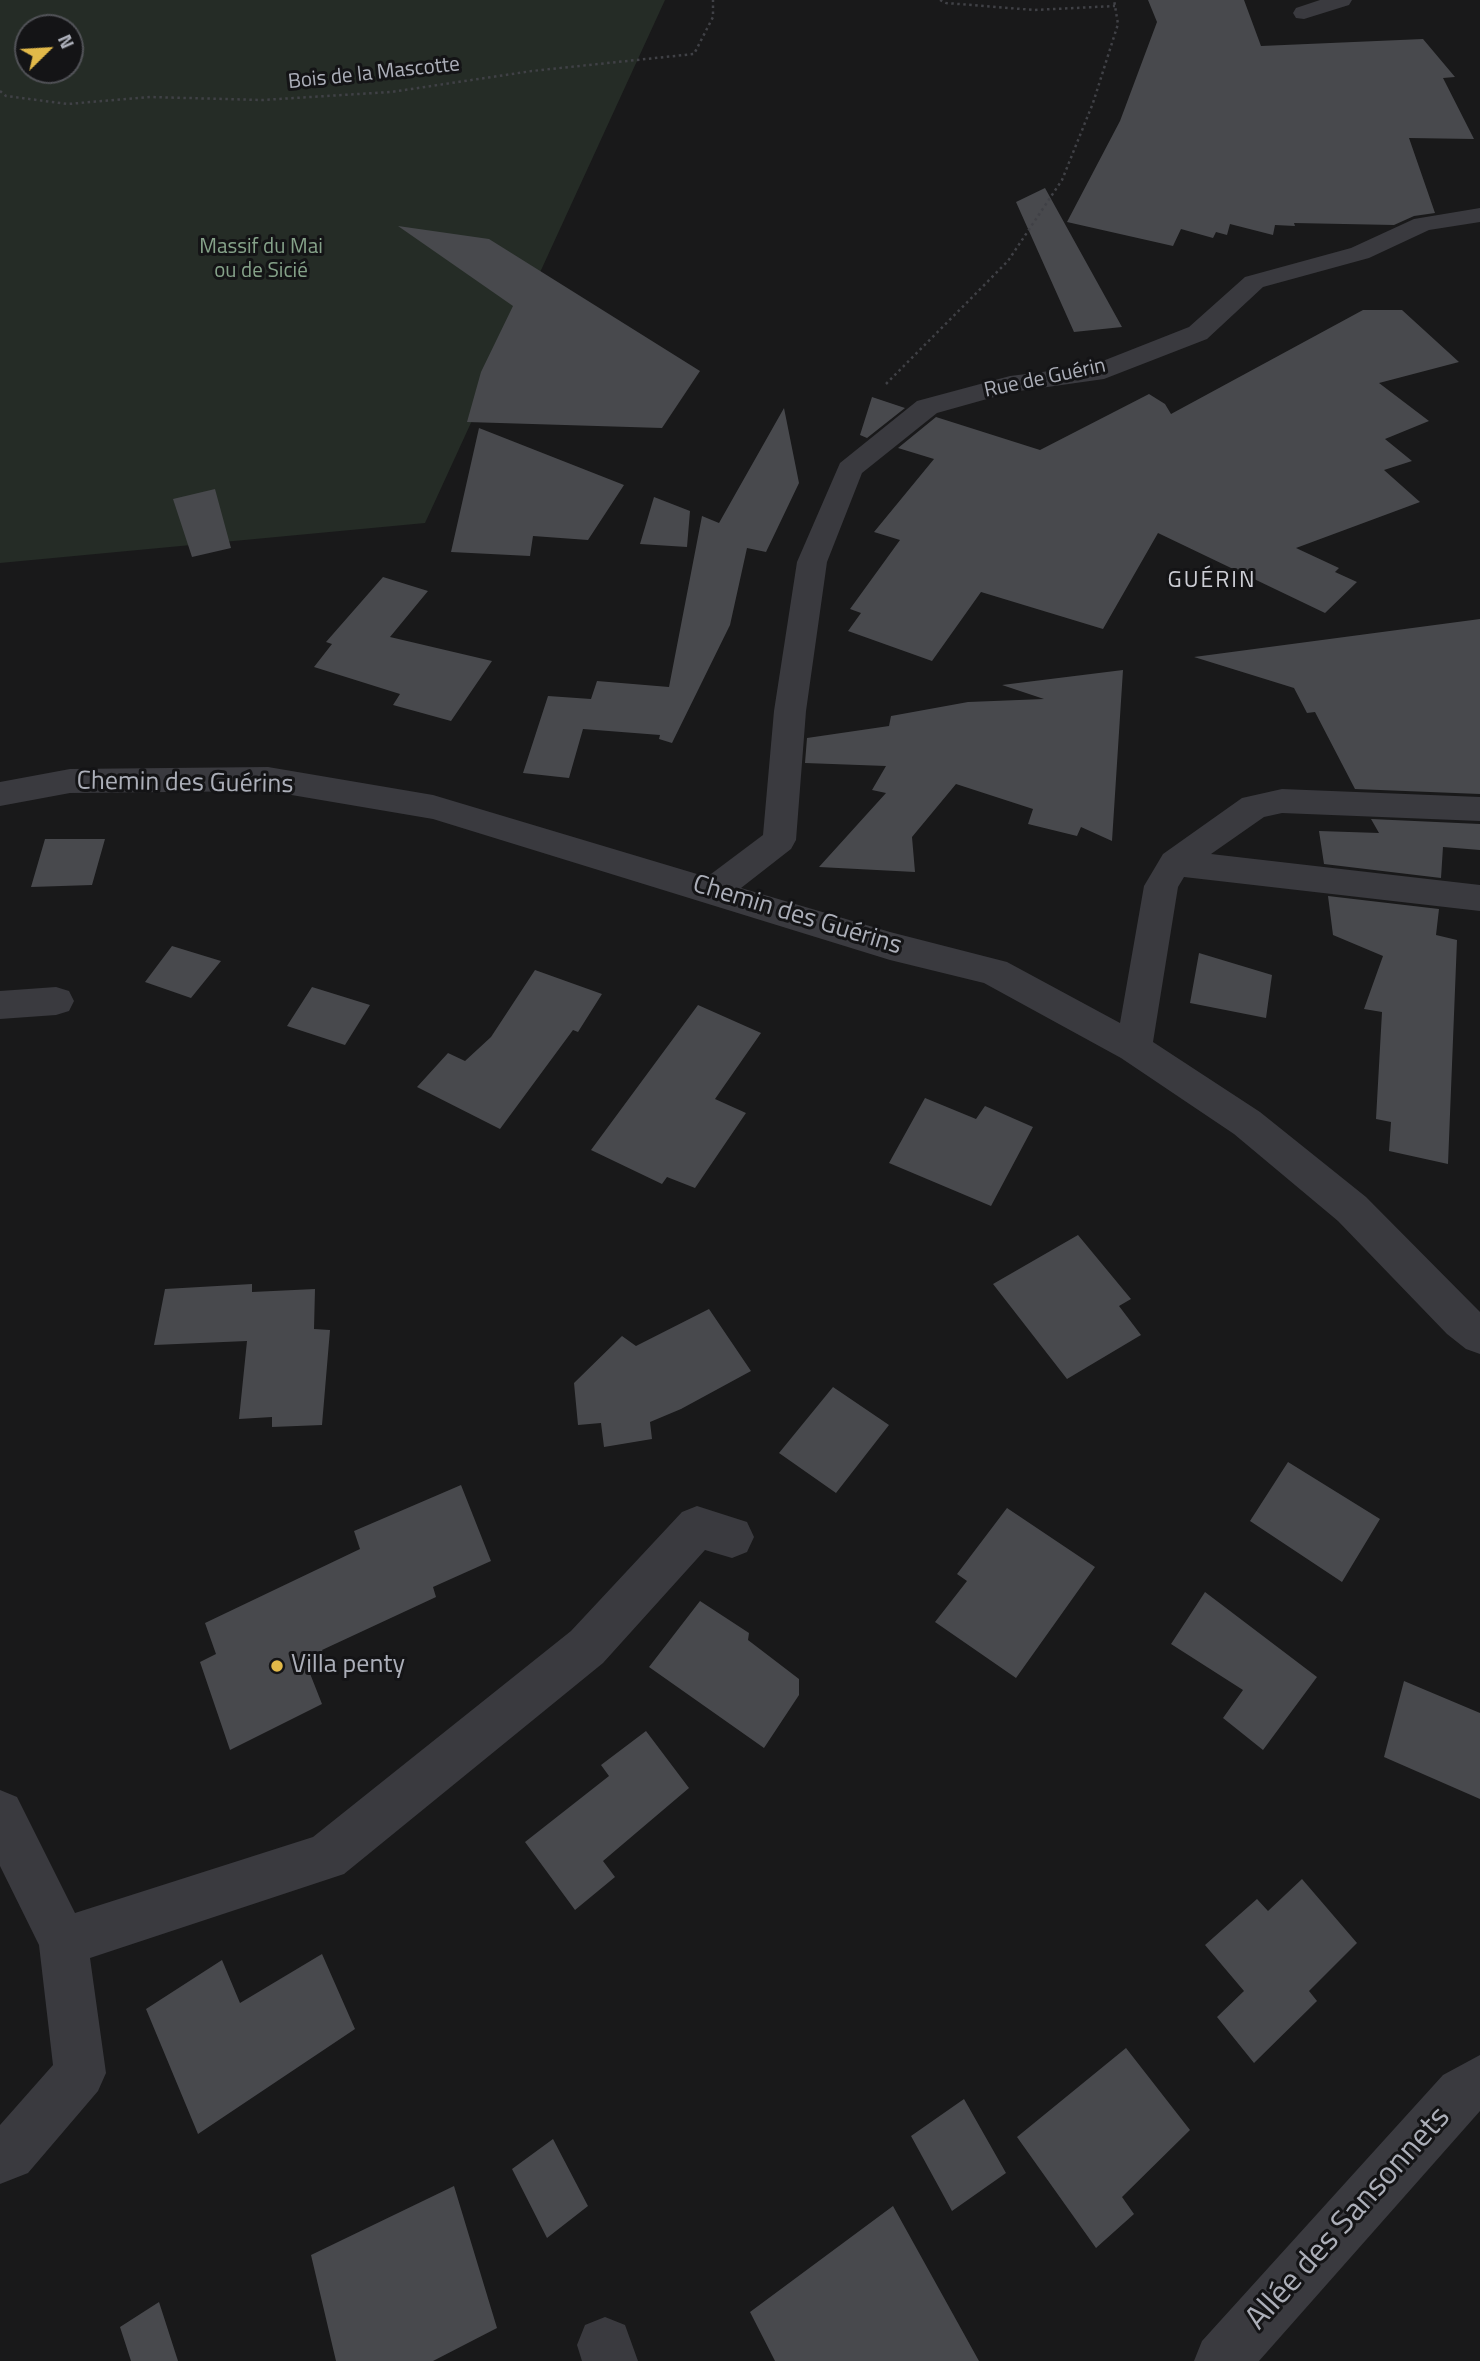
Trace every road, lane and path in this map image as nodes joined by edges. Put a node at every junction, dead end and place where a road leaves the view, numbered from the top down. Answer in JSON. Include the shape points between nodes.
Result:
{"nodes":[{"id":1,"x":713,"y":0,"type":"edge"},
{"id":2,"x":940,"y":0,"type":"edge"},
{"id":3,"x":1114,"y":0,"type":"edge"},
{"id":4,"x":1340,"y":0,"type":"edge"},
{"id":5,"x":1115,"y":6,"type":"junction"},
{"id":6,"x":1304,"y":13,"type":"dead end"},
{"id":7,"x":0,"y":91,"type":"edge"},
{"id":8,"x":1480,"y":215,"type":"edge"},
{"id":9,"x":873,"y":450,"type":"junction"},
{"id":10,"x":0,"y":794,"type":"edge"},
{"id":11,"x":1480,"y":809,"type":"edge"},
{"id":12,"x":1175,"y":863,"type":"junction"},
{"id":13,"x":713,"y":891,"type":"junction"},
{"id":14,"x":1480,"y":898,"type":"edge"},
{"id":15,"x":55,"y":1001,"type":"dead end"},
{"id":16,"x":0,"y":1005,"type":"edge"},
{"id":17,"x":1134,"y":1048,"type":"junction"},
{"id":18,"x":1480,"y":1336,"type":"edge"},
{"id":19,"x":732,"y":1537,"type":"dead end"},
{"id":20,"x":0,"y":1814,"type":"edge"},
{"id":21,"x":63,"y":1942,"type":"junction"},
{"id":22,"x":1480,"y":2081,"type":"edge"},
{"id":23,"x":0,"y":2158,"type":"edge"},
{"id":24,"x":1222,"y":2361,"type":"edge"}],
"edges":[{"from":1,"to":7,"type":"path","name":"Bois de la Mascotte","via":[[713,17],[694,54],[391,92],[262,100],[149,97],[68,104],[5,96]]},
{"from":2,"to":5,"type":"path","via":[[1034,10]]},
{"from":3,"to":5,"type":"path"},
{"from":4,"to":6,"type":"street"},
{"from":5,"to":9,"type":"path","via":[[1118,24],[1062,180],[1008,261],[869,402]]},
{"from":8,"to":9,"type":"street","name":"Rue de Guérin","via":[[1423,224],[1360,253],[1254,282],[1198,333],[1095,373],[1010,384],[927,407]]},
{"from":9,"to":13,"type":"street","name":"Rue de Guérin","via":[[850,469],[812,562],[790,711],[779,840]]},
{"from":10,"to":13,"type":"street","name":"Chemin des Guérins","via":[[70,781],[268,779],[433,807]]},
{"from":11,"to":12,"type":"street","via":[[1282,802],[1254,807]]},
{"from":12,"to":14,"type":"street"},
{"from":12,"to":17,"type":"street","via":[[1161,886]]},
{"from":13,"to":17,"type":"street","name":"Chemin des Guérins","via":[[890,946],[994,972]]},
{"from":15,"to":16,"type":"street"},
{"from":17,"to":18,"type":"street","name":"Chemin des Guérins","via":[[1247,1122],[1342,1200]]},
{"from":19,"to":21,"type":"street","via":[[697,1527],[587,1647],[327,1857]]},
{"from":20,"to":21,"type":"street"},
{"from":21,"to":23,"type":"street","via":[[80,2073],[9,2154]]},
{"from":22,"to":24,"type":"street","name":"Allée des Sansonnets","via":[[1461,2093]]}]}
